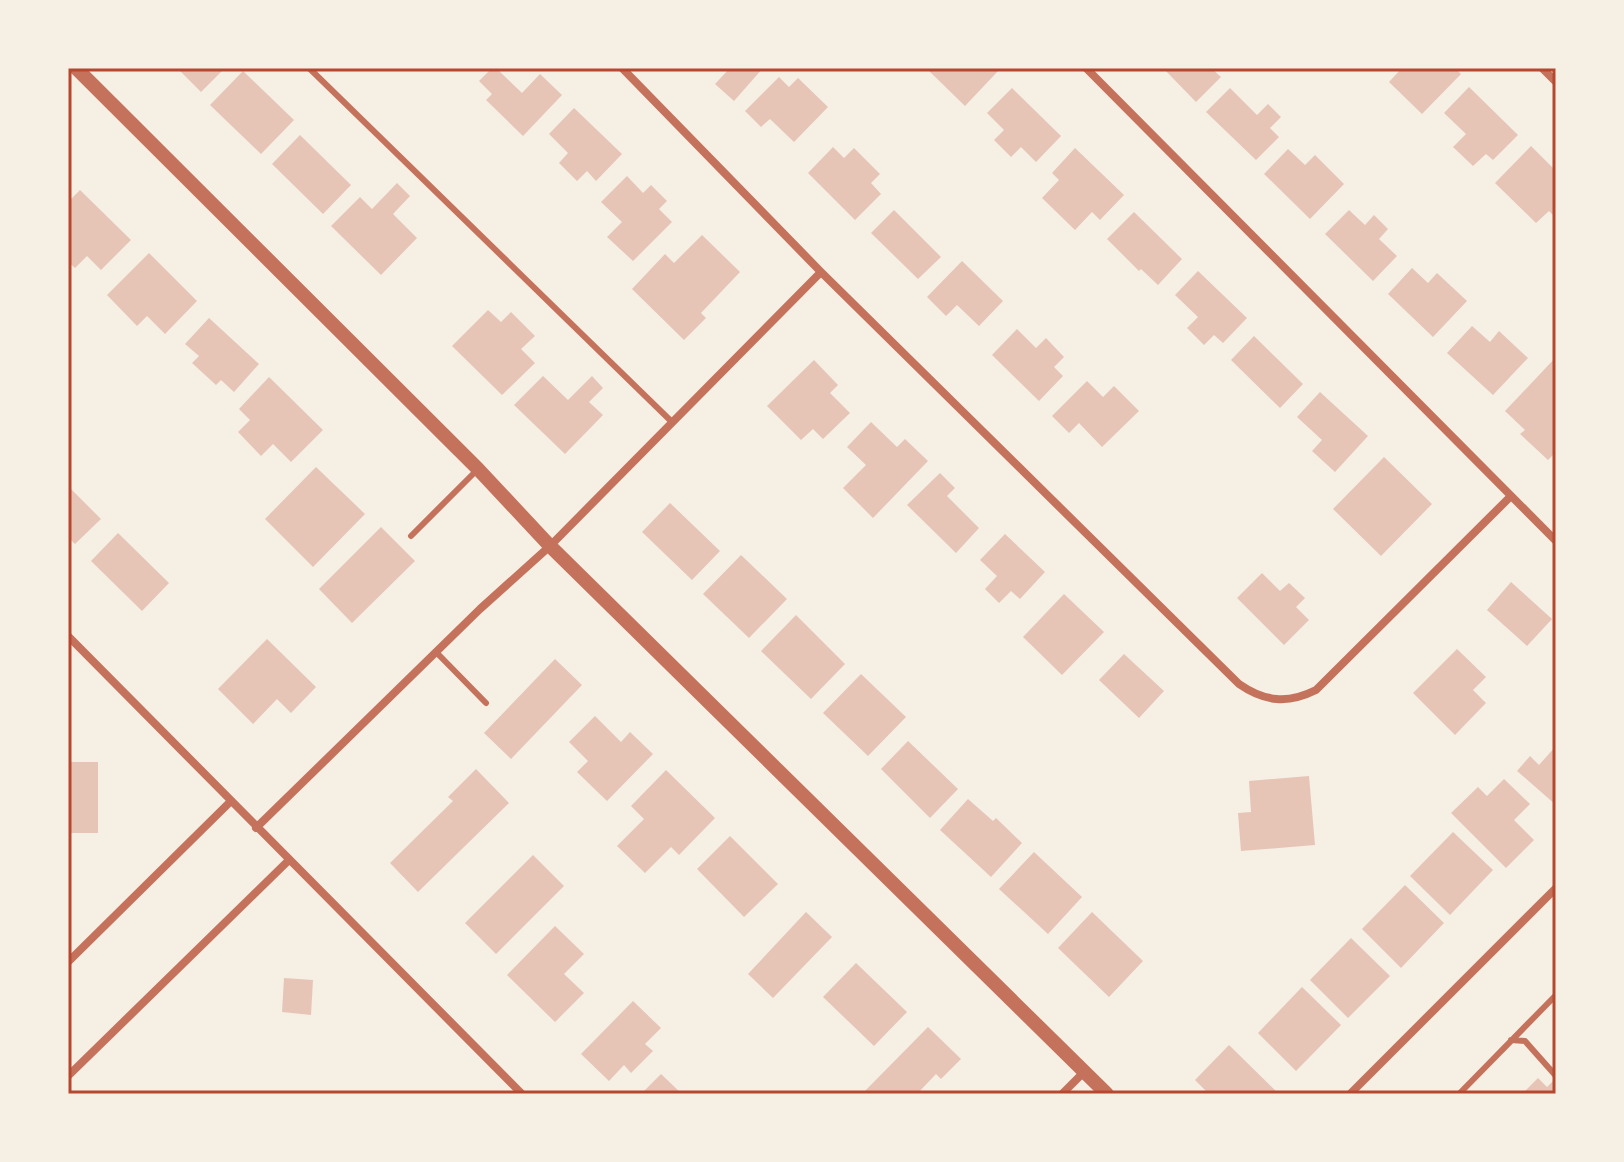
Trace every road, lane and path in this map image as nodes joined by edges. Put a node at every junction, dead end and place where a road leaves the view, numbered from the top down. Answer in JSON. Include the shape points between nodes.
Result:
{"nodes":[{"id":1,"x":76,"y":68,"type":"edge"},
{"id":2,"x":309,"y":68,"type":"edge"},
{"id":3,"x":622,"y":68,"type":"edge"},
{"id":4,"x":1086,"y":68,"type":"edge"},
{"id":5,"x":1542,"y":68,"type":"edge"},
{"id":6,"x":1556,"y":82,"type":"edge"},
{"id":7,"x":821,"y":272,"type":"junction"},
{"id":8,"x":672,"y":422,"type":"junction"},
{"id":9,"x":478,"y":469,"type":"junction"},
{"id":10,"x":1511,"y":496,"type":"junction"},
{"id":11,"x":411,"y":536,"type":"dead end"},
{"id":12,"x":1556,"y":541,"type":"edge"},
{"id":13,"x":550,"y":546,"type":"junction"},
{"id":14,"x":68,"y":636,"type":"edge"},
{"id":15,"x":436,"y":652,"type":"junction"},
{"id":16,"x":486,"y":703,"type":"dead end"},
{"id":17,"x":230,"y":802,"type":"junction"},
{"id":18,"x":256,"y":828,"type":"junction"},
{"id":19,"x":288,"y":861,"type":"junction"},
{"id":20,"x":1556,"y":888,"type":"edge"},
{"id":21,"x":68,"y":962,"type":"edge"},
{"id":22,"x":1556,"y":995,"type":"edge"},
{"id":23,"x":1511,"y":1040,"type":"junction"},
{"id":24,"x":1084,"y":1072,"type":"junction"},
{"id":25,"x":68,"y":1076,"type":"edge"},
{"id":26,"x":1556,"y":1076,"type":"edge"},
{"id":27,"x":522,"y":1094,"type":"edge"},
{"id":28,"x":1062,"y":1094,"type":"edge"},
{"id":29,"x":1107,"y":1094,"type":"edge"},
{"id":30,"x":1350,"y":1094,"type":"edge"},
{"id":31,"x":1459,"y":1094,"type":"edge"}],
"edges":[{"from":1,"to":9,"type":"street"},
{"from":2,"to":8,"type":"lane"},
{"from":3,"to":7,"type":"street"},
{"from":4,"to":10,"type":"street"},
{"from":5,"to":6,"type":"street"},
{"from":7,"to":8,"type":"street"},
{"from":7,"to":10,"type":"street","via":[[1254,695],[1280,701],[1316,690]]},
{"from":8,"to":13,"type":"street"},
{"from":9,"to":11,"type":"lane"},
{"from":9,"to":13,"type":"street"},
{"from":10,"to":12,"type":"street"},
{"from":13,"to":15,"type":"street"},
{"from":13,"to":24,"type":"street"},
{"from":14,"to":17,"type":"street"},
{"from":15,"to":16,"type":"lane"},
{"from":15,"to":18,"type":"street"},
{"from":17,"to":18,"type":"street"},
{"from":17,"to":21,"type":"street"},
{"from":18,"to":19,"type":"street"},
{"from":19,"to":25,"type":"street"},
{"from":19,"to":27,"type":"street"},
{"from":20,"to":30,"type":"street"},
{"from":22,"to":23,"type":"lane"},
{"from":23,"to":26,"type":"lane","via":[[1525,1041]]},
{"from":23,"to":31,"type":"lane"},
{"from":24,"to":28,"type":"street"},
{"from":24,"to":29,"type":"street"}]}
